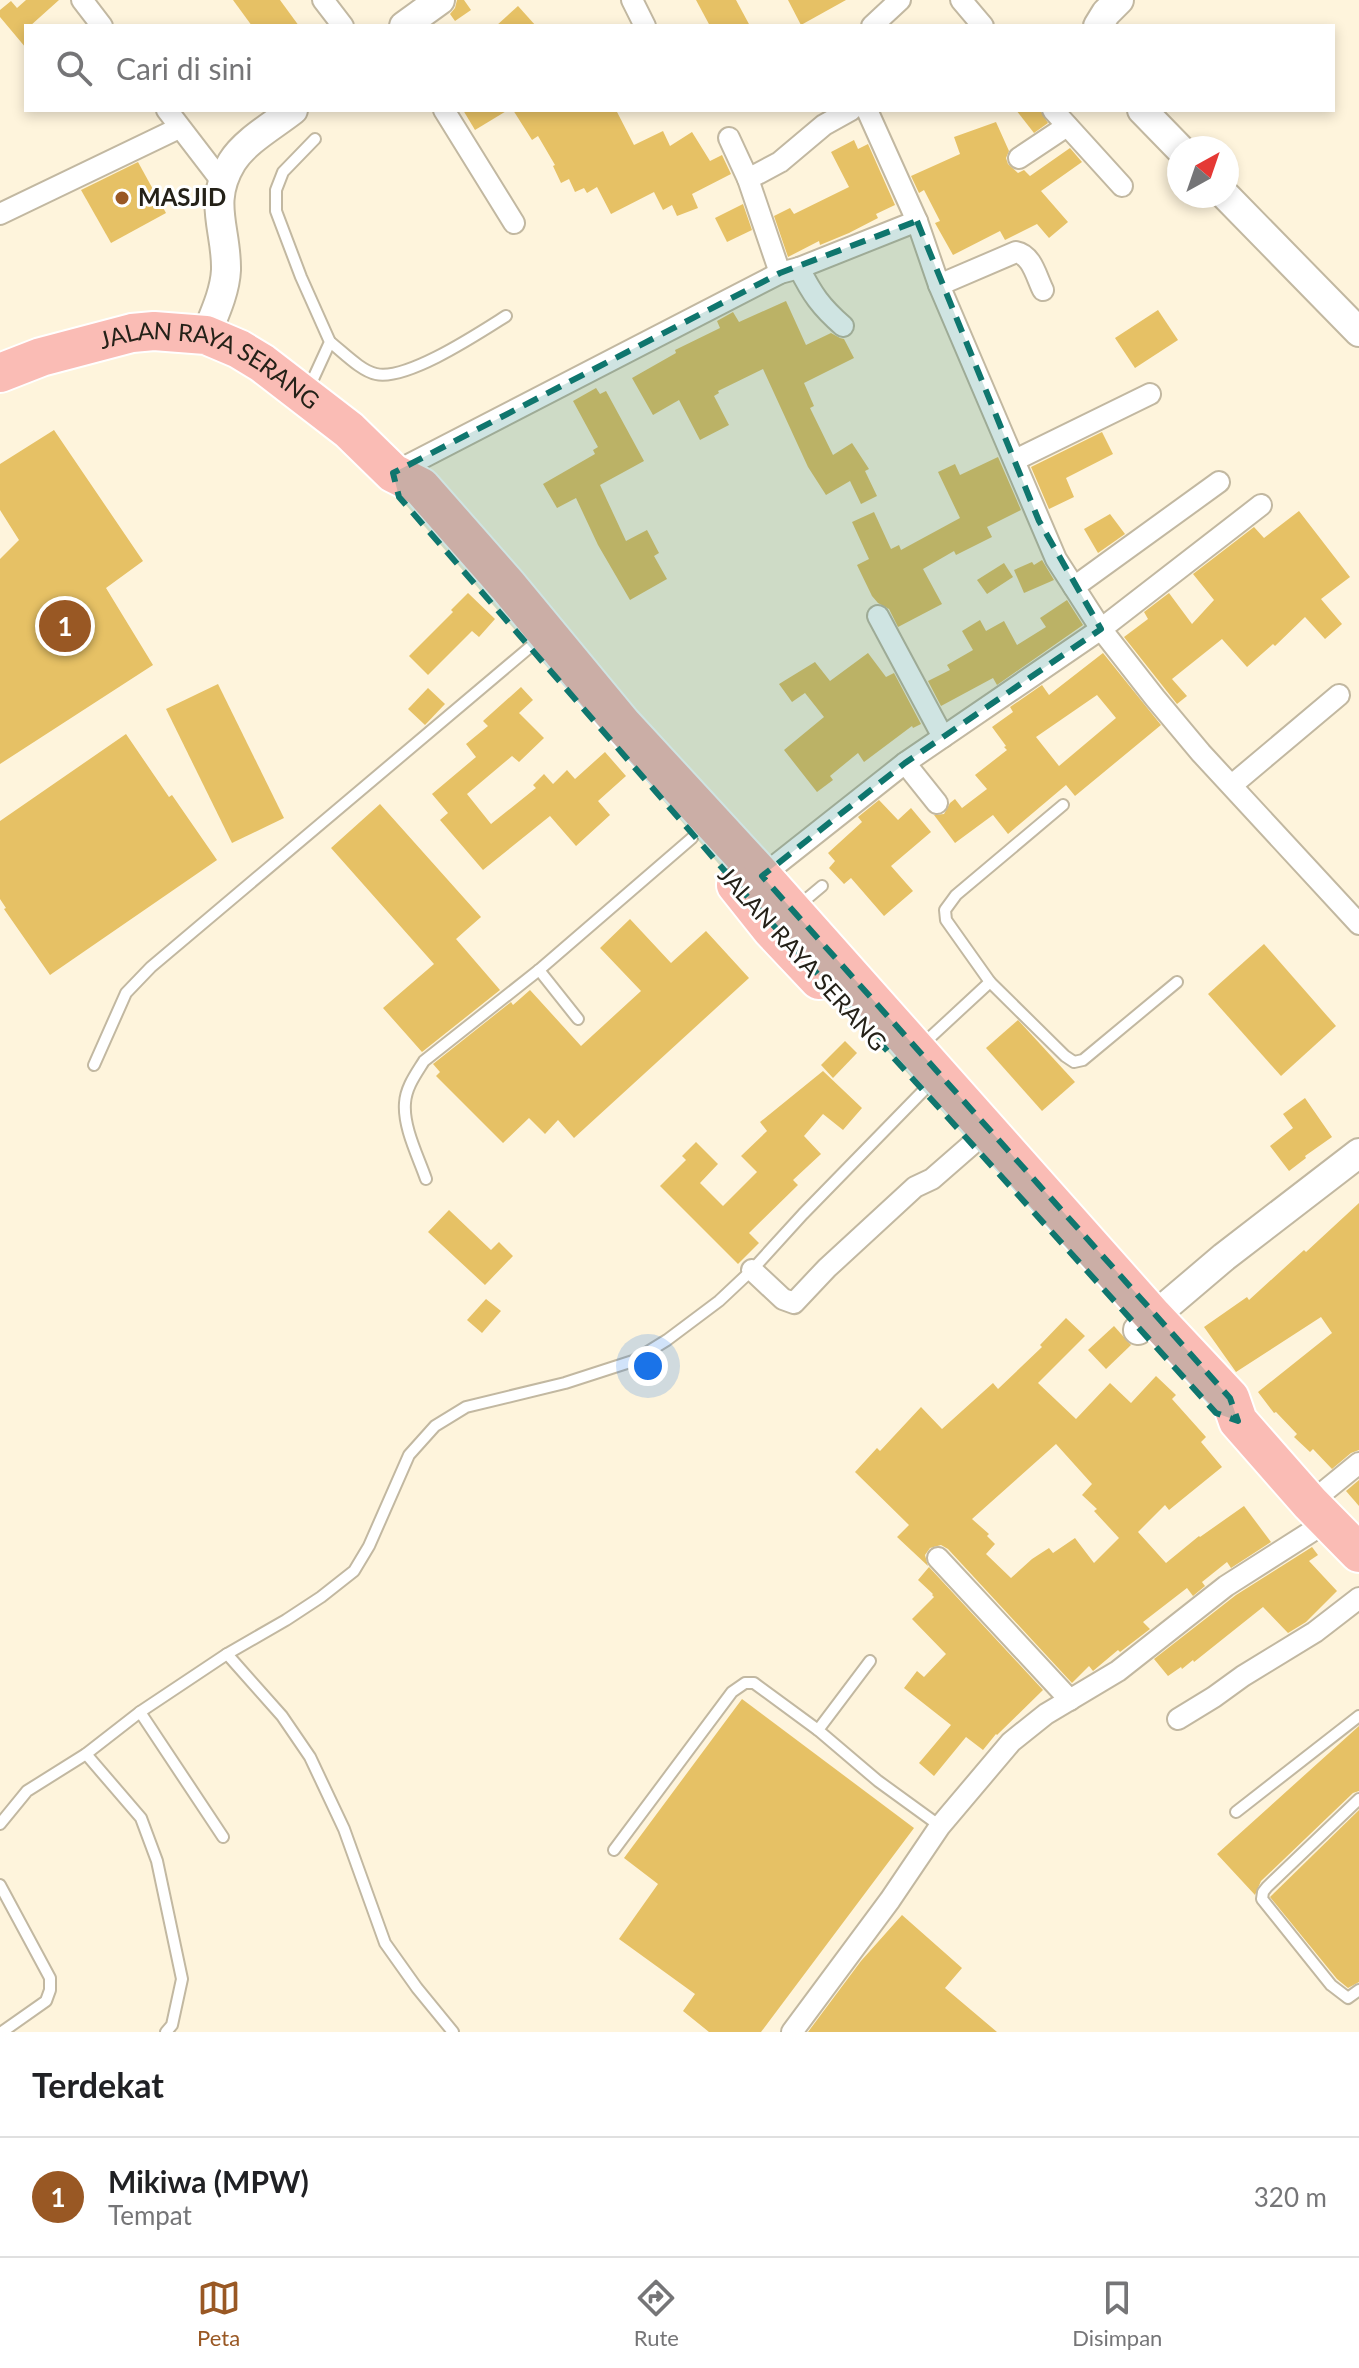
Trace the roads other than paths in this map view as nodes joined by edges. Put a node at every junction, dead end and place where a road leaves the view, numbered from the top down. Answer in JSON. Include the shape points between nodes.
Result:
{"nodes":[{"id":1,"x":82,"y":0,"type":"edge"},
{"id":2,"x":323,"y":0,"type":"edge"},
{"id":3,"x":440,"y":0,"type":"edge"},
{"id":4,"x":632,"y":0,"type":"edge"},
{"id":5,"x":900,"y":0,"type":"edge"},
{"id":6,"x":961,"y":0,"type":"edge"},
{"id":7,"x":1119,"y":0,"type":"edge"},
{"id":8,"x":100,"y":24,"type":"edge"},
{"id":9,"x":341,"y":24,"type":"edge"},
{"id":10,"x":407,"y":24,"type":"edge"},
{"id":11,"x":644,"y":24,"type":"edge"},
{"id":12,"x":874,"y":24,"type":"edge"},
{"id":13,"x":981,"y":24,"type":"edge"},
{"id":14,"x":1099,"y":24,"type":"edge"},
{"id":15,"x":168,"y":112,"type":"edge"},
{"id":16,"x":290,"y":112,"type":"edge"},
{"id":17,"x":445,"y":112,"type":"edge"},
{"id":18,"x":847,"y":112,"type":"edge"},
{"id":19,"x":868,"y":112,"type":"edge"},
{"id":20,"x":1055,"y":112,"type":"edge"},
{"id":21,"x":1144,"y":112,"type":"edge"},
{"id":22,"x":1067,"y":126,"type":"junction"},
{"id":23,"x":179,"y":128,"type":"junction"},
{"id":24,"x":1167,"y":136,"type":"edge"},
{"id":25,"x":729,"y":138,"type":"dead end"},
{"id":26,"x":315,"y":139,"type":"dead end"},
{"id":27,"x":1019,"y":158,"type":"dead end"},
{"id":28,"x":748,"y":179,"type":"junction"},
{"id":29,"x":223,"y":183,"type":"junction"},
{"id":30,"x":1122,"y":186,"type":"dead end"},
{"id":31,"x":1238,"y":208,"type":"edge"},
{"id":32,"x":0,"y":214,"type":"edge"},
{"id":33,"x":917,"y":221,"type":"junction"},
{"id":34,"x":514,"y":223,"type":"dead end"},
{"id":35,"x":790,"y":271,"type":"junction"},
{"id":36,"x":939,"y":285,"type":"junction"},
{"id":37,"x":1043,"y":290,"type":"dead end"},
{"id":38,"x":506,"y":316,"type":"dead end"},
{"id":39,"x":843,"y":326,"type":"dead end"},
{"id":40,"x":1359,"y":332,"type":"edge"},
{"id":41,"x":206,"y":335,"type":"junction"},
{"id":42,"x":330,"y":342,"type":"junction"},
{"id":43,"x":0,"y":373,"type":"edge"},
{"id":44,"x":1150,"y":394,"type":"dead end"},
{"id":45,"x":305,"y":395,"type":"junction"},
{"id":46,"x":1015,"y":460,"type":"junction"},
{"id":47,"x":393,"y":473,"type":"junction"},
{"id":48,"x":1219,"y":482,"type":"dead end"},
{"id":49,"x":1261,"y":505,"type":"dead end"},
{"id":50,"x":1074,"y":587,"type":"junction"},
{"id":51,"x":878,"y":616,"type":"dead end"},
{"id":52,"x":1101,"y":629,"type":"junction"},
{"id":53,"x":538,"y":640,"type":"junction"},
{"id":54,"x":1339,"y":695,"type":"dead end"},
{"id":55,"x":943,"y":737,"type":"junction"},
{"id":56,"x":905,"y":763,"type":"junction"},
{"id":57,"x":1232,"y":785,"type":"junction"},
{"id":58,"x":937,"y":803,"type":"dead end"},
{"id":59,"x":1063,"y":805,"type":"dead end"},
{"id":60,"x":692,"y":838,"type":"junction"},
{"id":61,"x":753,"y":884,"type":"junction"},
{"id":62,"x":822,"y":886,"type":"dead end"},
{"id":63,"x":782,"y":920,"type":"junction"},
{"id":64,"x":1359,"y":924,"type":"edge"},
{"id":65,"x":539,"y":970,"type":"junction"},
{"id":66,"x":990,"y":982,"type":"junction"},
{"id":67,"x":1177,"y":982,"type":"dead end"},
{"id":68,"x":578,"y":1019,"type":"dead end"},
{"id":69,"x":94,"y":1065,"type":"dead end"},
{"id":70,"x":917,"y":1066,"type":"junction"},
{"id":71,"x":971,"y":1145,"type":"junction"},
{"id":72,"x":1359,"y":1153,"type":"edge"},
{"id":73,"x":426,"y":1179,"type":"dead end"},
{"id":74,"x":752,"y":1270,"type":"junction"},
{"id":75,"x":1146,"y":1323,"type":"junction"},
{"id":76,"x":1359,"y":1463,"type":"edge"},
{"id":77,"x":1319,"y":1512,"type":"junction"},
{"id":78,"x":1359,"y":1553,"type":"edge"},
{"id":79,"x":938,"y":1558,"type":"dead end"},
{"id":80,"x":1359,"y":1598,"type":"edge"},
{"id":81,"x":227,"y":1654,"type":"junction"},
{"id":82,"x":870,"y":1661,"type":"dead end"},
{"id":83,"x":1070,"y":1700,"type":"junction"},
{"id":84,"x":140,"y":1712,"type":"junction"},
{"id":85,"x":1359,"y":1716,"type":"edge"},
{"id":86,"x":1178,"y":1719,"type":"dead end"},
{"id":87,"x":818,"y":1730,"type":"junction"},
{"id":88,"x":86,"y":1754,"type":"junction"},
{"id":89,"x":1359,"y":1799,"type":"edge"},
{"id":90,"x":1236,"y":1812,"type":"dead end"},
{"id":91,"x":0,"y":1824,"type":"edge"},
{"id":92,"x":940,"y":1826,"type":"junction"},
{"id":93,"x":223,"y":1837,"type":"dead end"},
{"id":94,"x":614,"y":1850,"type":"dead end"},
{"id":95,"x":0,"y":1885,"type":"edge"},
{"id":96,"x":1359,"y":1990,"type":"edge"},
{"id":97,"x":2,"y":2032,"type":"edge"},
{"id":98,"x":166,"y":2032,"type":"edge"},
{"id":99,"x":453,"y":2032,"type":"edge"},
{"id":100,"x":792,"y":2032,"type":"edge"}],
"edges":[{"from":1,"to":8,"type":"street"},
{"from":2,"to":9,"type":"street"},
{"from":3,"to":10,"type":"street"},
{"from":4,"to":11,"type":"street"},
{"from":5,"to":12,"type":"street"},
{"from":6,"to":13,"type":"street"},
{"from":7,"to":14,"type":"street"},
{"from":15,"to":23,"type":"street"},
{"from":16,"to":29,"type":"street","via":[[233,160]]},
{"from":17,"to":34,"type":"street"},
{"from":18,"to":28,"type":"street"},
{"from":19,"to":33,"type":"street"},
{"from":20,"to":22,"type":"street"},
{"from":21,"to":24,"type":"street"},
{"from":22,"to":27,"type":"street"},
{"from":22,"to":30,"type":"street"},
{"from":23,"to":29,"type":"street"},
{"from":23,"to":32,"type":"street"},
{"from":25,"to":28,"type":"street"},
{"from":26,"to":42,"type":"lane","via":[[283,172],[276,211]]},
{"from":28,"to":35,"type":"street"},
{"from":29,"to":41,"type":"street","via":[[218,212],[226,272]]},
{"from":31,"to":40,"type":"street"},
{"from":33,"to":35,"type":"street"},
{"from":33,"to":36,"type":"street"},
{"from":35,"to":39,"type":"street"},
{"from":35,"to":47,"type":"street"},
{"from":36,"to":37,"type":"street","via":[[1022,252]]},
{"from":36,"to":46,"type":"street"},
{"from":38,"to":42,"type":"lane","via":[[393,375],[374,374]]},
{"from":41,"to":43,"type":"highway","name":"JALAN RAYA SERANG","via":[[132,333]]},
{"from":41,"to":45,"type":"highway","name":"JALAN RAYA SERANG","via":[[239,349]]},
{"from":42,"to":45,"type":"lane"},
{"from":44,"to":46,"type":"street"},
{"from":45,"to":47,"type":"highway","name":"JALAN RAYA SERANG"},
{"from":46,"to":50,"type":"street","via":[[1056,559]]},
{"from":47,"to":53,"type":"highway","name":"JALAN RAYA SERANG","via":[[399,497]]},
{"from":48,"to":50,"type":"street"},
{"from":49,"to":52,"type":"street"},
{"from":50,"to":52,"type":"street"},
{"from":51,"to":55,"type":"street"},
{"from":52,"to":55,"type":"street"},
{"from":52,"to":57,"type":"street"},
{"from":53,"to":60,"type":"highway","name":"JALAN RAYA SERANG"},
{"from":53,"to":61,"type":"highway","name":"JALAN RAYA SERANG","via":[[622,724]]},
{"from":53,"to":69,"type":"lane","via":[[151,967],[126,993]]},
{"from":54,"to":57,"type":"street"},
{"from":55,"to":56,"type":"street"},
{"from":56,"to":58,"type":"street"},
{"from":56,"to":61,"type":"street"},
{"from":57,"to":64,"type":"street"},
{"from":59,"to":66,"type":"lane","via":[[945,910],[946,920]]},
{"from":60,"to":61,"type":"highway","name":"JALAN RAYA SERANG"},
{"from":60,"to":65,"type":"lane"},
{"from":61,"to":63,"type":"highway","name":"JALAN RAYA SERANG"},
{"from":62,"to":63,"type":"lane"},
{"from":63,"to":70,"type":"highway","name":"JALAN RAYA SERANG"},
{"from":65,"to":68,"type":"lane"},
{"from":65,"to":73,"type":"lane","via":[[424,1061],[411,1081],[404,1103]]},
{"from":66,"to":67,"type":"lane","via":[[1074,1062]]},
{"from":66,"to":70,"type":"lane"},
{"from":70,"to":71,"type":"highway","name":"JALAN RAYA SERANG"},
{"from":70,"to":74,"type":"lane","via":[[803,1214]]},
{"from":70,"to":75,"type":"highway","name":"JALAN RAYA SERANG"},
{"from":71,"to":74,"type":"street","via":[[915,1187],[794,1303]]},
{"from":71,"to":75,"type":"highway","name":"JALAN RAYA SERANG"},
{"from":72,"to":75,"type":"street"},
{"from":74,"to":81,"type":"lane","via":[[719,1301],[633,1361],[466,1407],[435,1426],[409,1455],[354,1571]]},
{"from":75,"to":77,"type":"highway","name":"JALAN RAYA SERANG","via":[[1216,1413],[1238,1421]]},
{"from":76,"to":77,"type":"street"},
{"from":77,"to":78,"type":"highway","name":"JALAN RAYA SERANG"},
{"from":77,"to":83,"type":"street","via":[[1118,1671]]},
{"from":79,"to":83,"type":"street"},
{"from":80,"to":86,"type":"street"},
{"from":81,"to":84,"type":"lane"},
{"from":81,"to":99,"type":"lane","via":[[310,1757],[344,1829],[385,1943]]},
{"from":82,"to":87,"type":"lane"},
{"from":83,"to":92,"type":"street","via":[[1011,1742]]},
{"from":84,"to":88,"type":"lane"},
{"from":84,"to":93,"type":"lane"},
{"from":85,"to":90,"type":"lane"},
{"from":87,"to":92,"type":"lane"},
{"from":87,"to":94,"type":"lane","via":[[754,1683],[745,1683],[732,1692]]},
{"from":88,"to":91,"type":"lane","via":[[27,1791]]},
{"from":88,"to":98,"type":"lane","via":[[141,1818],[157,1861],[182,1979]]},
{"from":89,"to":96,"type":"lane","via":[[1267,1887],[1262,1899],[1331,1985],[1348,1998]]},
{"from":92,"to":100,"type":"street"},
{"from":95,"to":97,"type":"lane","via":[[50,1978],[46,2001]]}]}
